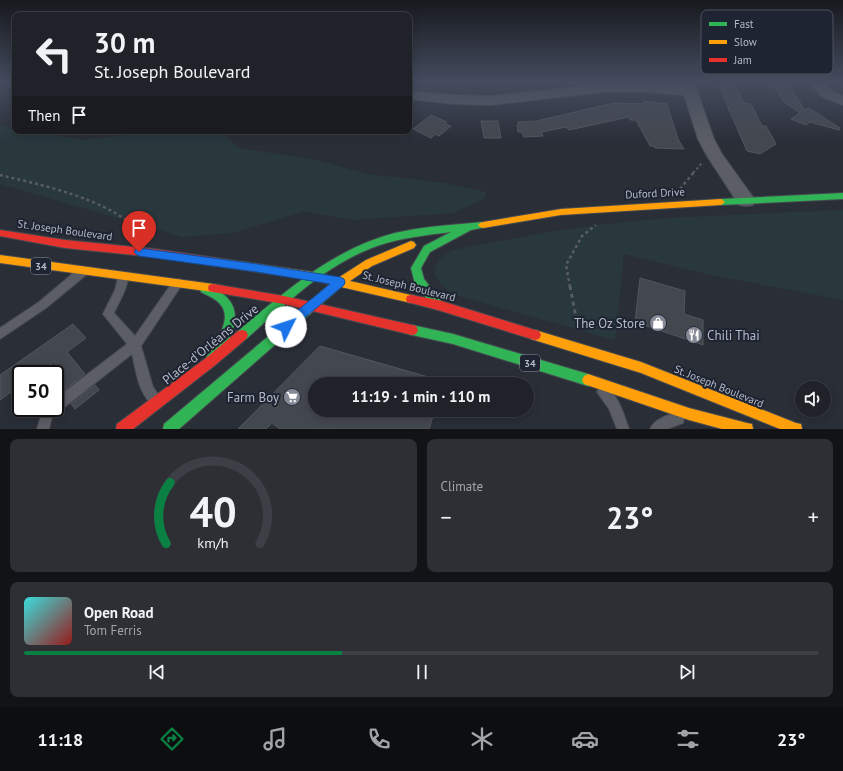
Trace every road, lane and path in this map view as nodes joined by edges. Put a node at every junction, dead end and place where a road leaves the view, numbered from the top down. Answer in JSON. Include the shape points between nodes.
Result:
{"nodes":[{"id":1,"x":693,"y":102,"type":"edge"},
{"id":2,"x":705,"y":160,"type":"dead end"},
{"id":3,"x":0,"y":175,"type":"edge"},
{"id":4,"x":676,"y":194,"type":"dead end"},
{"id":5,"x":843,"y":196,"type":"edge"},
{"id":6,"x":746,"y":200,"type":"junction"},
{"id":7,"x":597,"y":224,"type":"dead end"},
{"id":8,"x":469,"y":227,"type":"junction"},
{"id":9,"x":0,"y":233,"type":"edge"},
{"id":10,"x":140,"y":237,"type":"dead end"},
{"id":11,"x":0,"y":259,"type":"edge"},
{"id":12,"x":83,"y":271,"type":"junction"},
{"id":13,"x":123,"y":276,"type":"junction"},
{"id":14,"x":312,"y":276,"type":"junction"},
{"id":15,"x":183,"y":282,"type":"junction"},
{"id":16,"x":340,"y":282,"type":"junction"},
{"id":17,"x":284,"y":300,"type":"junction"},
{"id":18,"x":438,"y":305,"type":"junction"},
{"id":19,"x":310,"y":306,"type":"junction"},
{"id":20,"x":578,"y":330,"type":"dead end"},
{"id":21,"x":0,"y":334,"type":"edge"},
{"id":22,"x":135,"y":345,"type":"junction"},
{"id":23,"x":210,"y":362,"type":"junction"},
{"id":24,"x":596,"y":383,"type":"junction"},
{"id":25,"x":64,"y":399,"type":"edge"},
{"id":26,"x":157,"y":402,"type":"junction"},
{"id":27,"x":689,"y":414,"type":"junction"},
{"id":28,"x":46,"y":417,"type":"edge"},
{"id":29,"x":43,"y":429,"type":"edge"},
{"id":30,"x":122,"y":429,"type":"edge"},
{"id":31,"x":169,"y":429,"type":"edge"},
{"id":32,"x":623,"y":429,"type":"edge"},
{"id":33,"x":656,"y":429,"type":"edge"},
{"id":34,"x":747,"y":429,"type":"edge"},
{"id":35,"x":796,"y":429,"type":"edge"}],
"edges":[{"from":1,"to":6,"type":"street","via":[[712,151]]},
{"from":2,"to":4,"type":"path"},
{"from":3,"to":10,"type":"path","via":[[38,184],[91,202],[111,211],[140,230]]},
{"from":5,"to":6,"type":"main road","name":"Duford Drive"},
{"from":6,"to":8,"type":"main road","name":"Duford Drive","via":[[561,212]]},
{"from":7,"to":20,"type":"path","via":[[582,236],[566,265]]},
{"from":8,"to":14,"type":"main road","name":"Duford Drive","via":[[395,237],[344,256]]},
{"from":8,"to":16,"type":"main road","name":"Duford Drive","via":[[390,253]]},
{"from":8,"to":18,"type":"main road","via":[[427,249],[416,268],[419,281]]},
{"from":9,"to":14,"type":"main road","name":"St. Joseph Boulevard","number":"34","via":[[65,244],[154,253]]},
{"from":11,"to":12,"type":"main road","number":"34"},
{"from":12,"to":13,"type":"main road","number":"34"},
{"from":12,"to":21,"type":"lane","via":[[68,286],[26,318]]},
{"from":13,"to":15,"type":"main road","number":"34"},
{"from":13,"to":22,"type":"lane","via":[[120,290],[108,314]]},
{"from":14,"to":16,"type":"main road","name":"St. Joseph Boulevard","number":"34"},
{"from":14,"to":17,"type":"main road","name":"Place-d'Orléans Drive"},
{"from":15,"to":17,"type":"main road","number":"34"},
{"from":15,"to":22,"type":"lane"},
{"from":15,"to":23,"type":"main road","via":[[217,294],[226,301],[231,316],[228,331]]},
{"from":16,"to":18,"type":"main road","name":"St. Joseph Boulevard","number":"34"},
{"from":16,"to":19,"type":"main road"},
{"from":17,"to":19,"type":"main road","number":"34"},
{"from":17,"to":23,"type":"main road","name":"Place-d'Orléans Drive"},
{"from":18,"to":35,"type":"main road","name":"St. Joseph Boulevard","number":"34","via":[[642,368]]},
{"from":19,"to":24,"type":"main road","number":"34","via":[[452,339]]},
{"from":19,"to":31,"type":"main road"},
{"from":22,"to":25,"type":"lane"},
{"from":22,"to":26,"type":"lane","via":[[148,390]]},
{"from":23,"to":26,"type":"main road","name":"Place-d'Orléans Drive"},
{"from":24,"to":27,"type":"main road","number":"34"},
{"from":24,"to":32,"type":"lane","via":[[613,405]]},
{"from":26,"to":30,"type":"main road","name":"Place-d'Orléans Drive"},
{"from":27,"to":33,"type":"lane"},
{"from":27,"to":34,"type":"main road","number":"34"},
{"from":28,"to":29,"type":"lane"}]}
